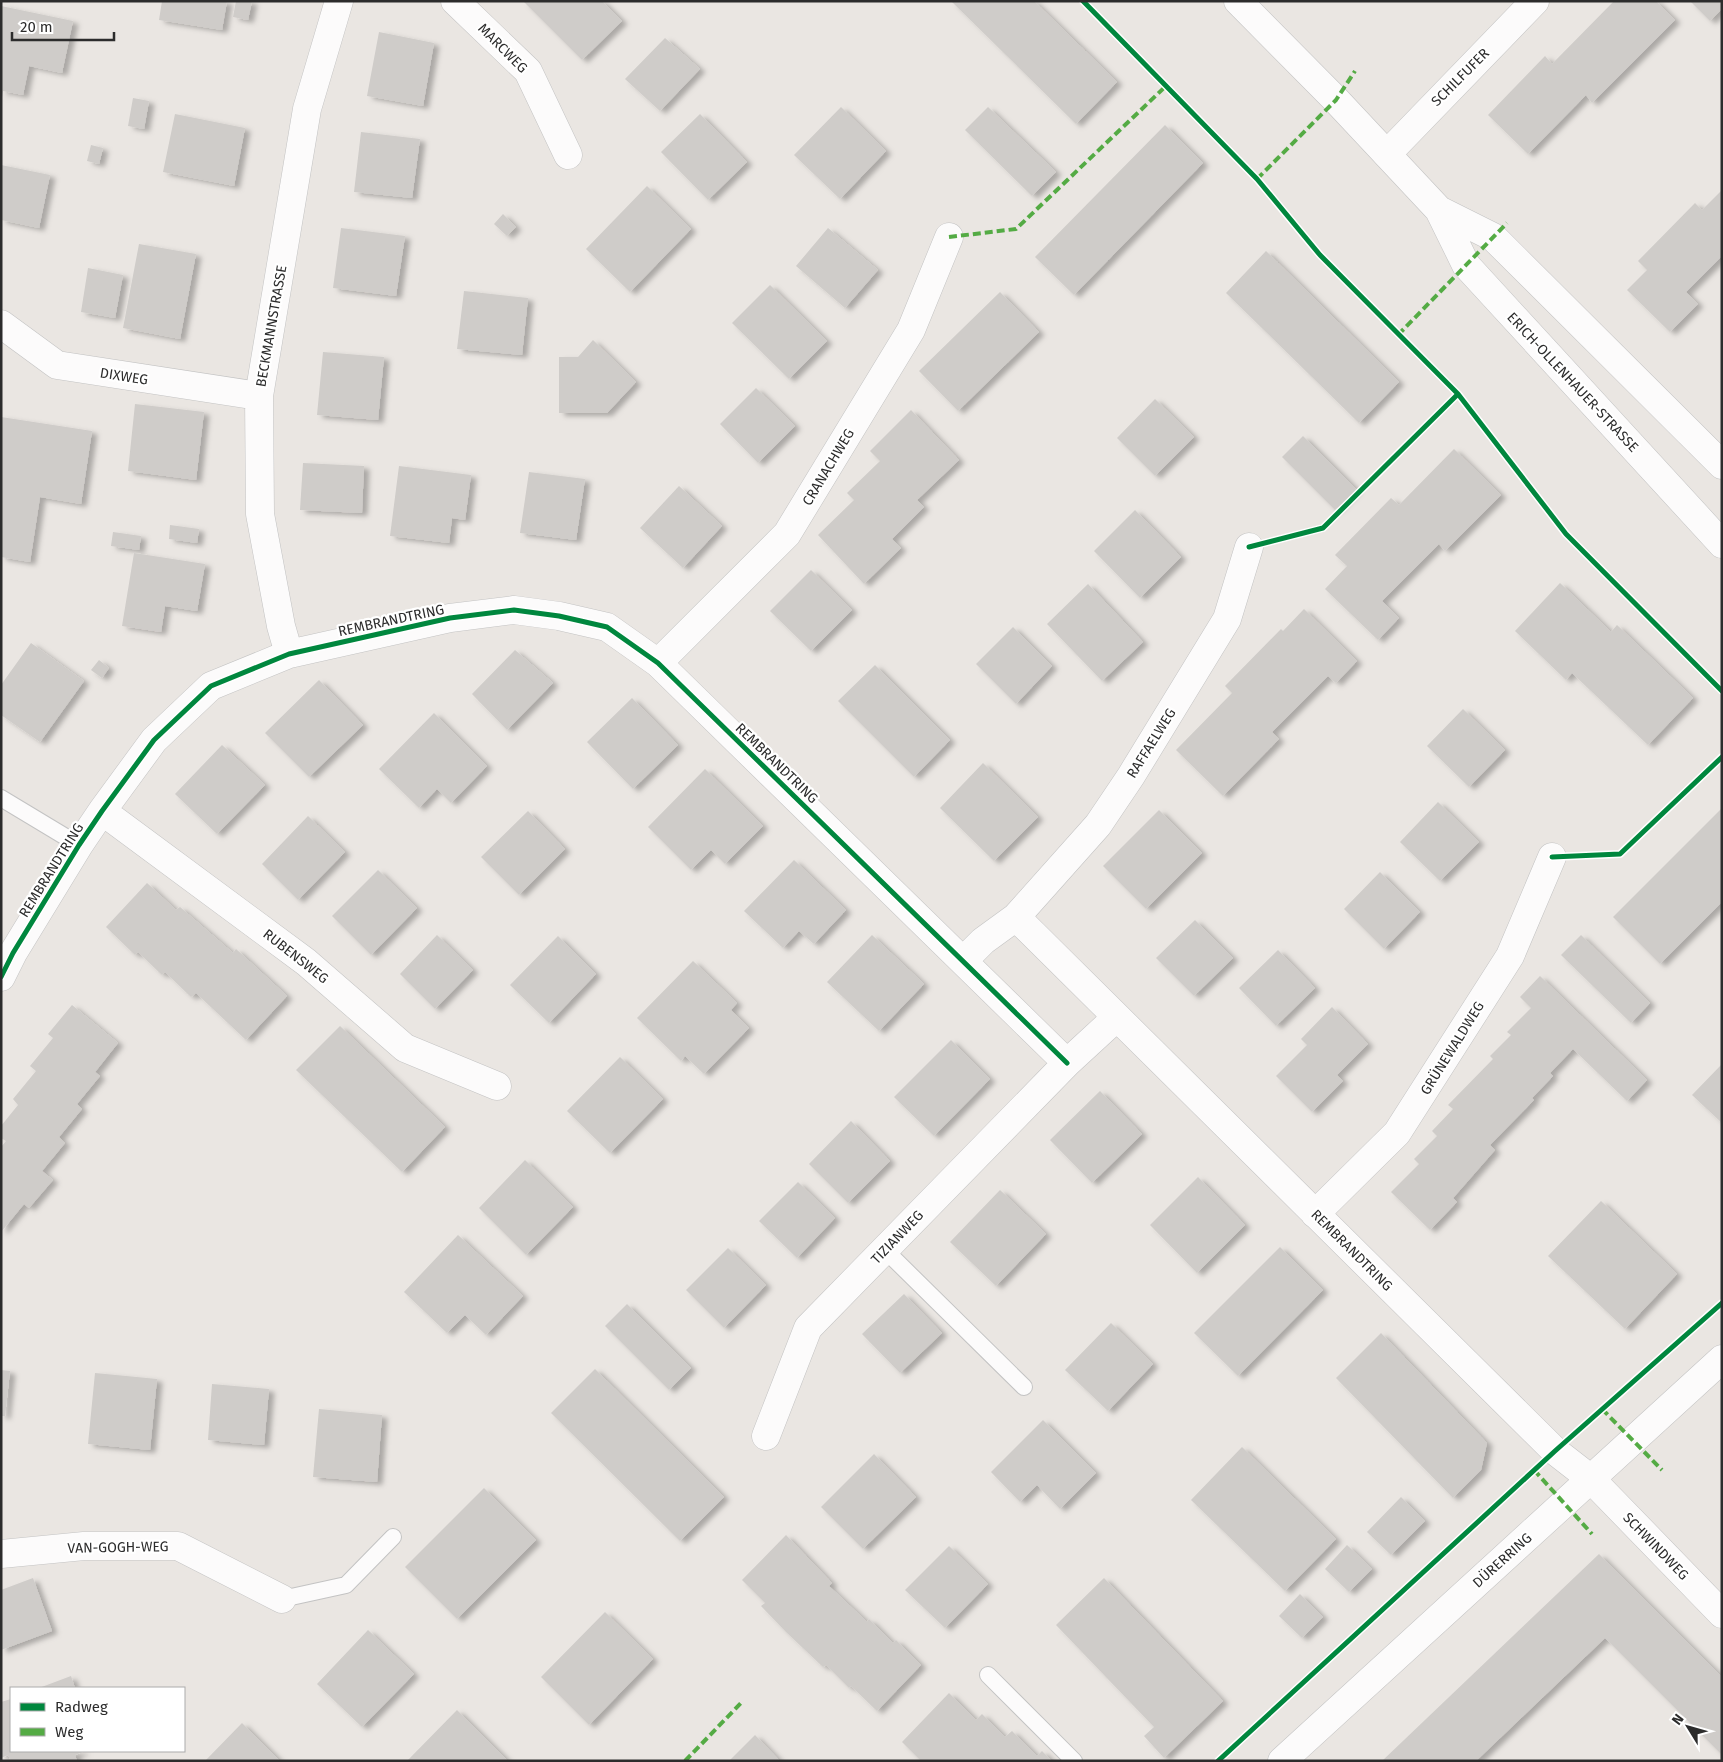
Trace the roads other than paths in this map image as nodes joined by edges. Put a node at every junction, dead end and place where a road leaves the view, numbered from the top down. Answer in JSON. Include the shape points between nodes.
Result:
{"nodes":[{"id":1,"x":339,"y":1,"type":"edge"},
{"id":2,"x":455,"y":1,"type":"edge"},
{"id":3,"x":1238,"y":1,"type":"edge"},
{"id":4,"x":1535,"y":1,"type":"edge"},
{"id":5,"x":1387,"y":154,"type":"junction"},
{"id":6,"x":568,"y":155,"type":"dead end"},
{"id":7,"x":1439,"y":210,"type":"junction"},
{"id":8,"x":949,"y":237,"type":"dead end"},
{"id":9,"x":1,"y":324,"type":"edge"},
{"id":10,"x":259,"y":396,"type":"junction"},
{"id":11,"x":1722,"y":465,"type":"edge"},
{"id":12,"x":1722,"y":544,"type":"edge"},
{"id":13,"x":1249,"y":546,"type":"dead end"},
{"id":14,"x":289,"y":654,"type":"junction"},
{"id":15,"x":658,"y":663,"type":"junction"},
{"id":16,"x":1,"y":798,"type":"edge"},
{"id":17,"x":102,"y":811,"type":"junction"},
{"id":18,"x":79,"y":844,"type":"junction"},
{"id":19,"x":1552,"y":857,"type":"dead end"},
{"id":20,"x":1016,"y":917,"type":"junction"},
{"id":21,"x":7,"y":950,"type":"edge"},
{"id":22,"x":963,"y":962,"type":"junction"},
{"id":23,"x":1,"y":977,"type":"edge"},
{"id":24,"x":1117,"y":1017,"type":"junction"},
{"id":25,"x":1067,"y":1063,"type":"junction"},
{"id":26,"x":497,"y":1086,"type":"dead end"},
{"id":27,"x":1315,"y":1214,"type":"junction"},
{"id":28,"x":885,"y":1250,"type":"junction"},
{"id":29,"x":1722,"y":1359,"type":"edge"},
{"id":30,"x":1024,"y":1387,"type":"dead end"},
{"id":31,"x":766,"y":1436,"type":"dead end"},
{"id":32,"x":1591,"y":1479,"type":"junction"},
{"id":33,"x":393,"y":1538,"type":"dead end"},
{"id":34,"x":1,"y":1554,"type":"edge"},
{"id":35,"x":282,"y":1599,"type":"joint"},
{"id":36,"x":1722,"y":1614,"type":"edge"},
{"id":37,"x":988,"y":1675,"type":"dead end"},
{"id":38,"x":1074,"y":1761,"type":"edge"},
{"id":39,"x":1282,"y":1761,"type":"edge"}],
"edges":[{"from":1,"to":10,"type":"street","name":"BECKMANNSTRASSE","via":[[308,109]]},
{"from":2,"to":6,"type":"street","name":"MARCWEG","via":[[528,72]]},
{"from":3,"to":5,"type":"street","name":"ERICH-OLLENHAUER-STRASSE"},
{"from":4,"to":5,"type":"street","name":"SCHILFUFER"},
{"from":5,"to":7,"type":"street","name":"ERICH-OLLENHAUER-STRASSE"},
{"from":7,"to":11,"type":"street","name":"ERICH-OLLENHAUER-STRASSE","via":[[1493,238]]},
{"from":7,"to":12,"type":"street","name":"ERICH-OLLENHAUER-STRASSE","via":[[1466,265]]},
{"from":8,"to":15,"type":"street","name":"CRANACHWEG","via":[[912,330],[787,534]]},
{"from":9,"to":10,"type":"street","name":"DIXWEG","via":[[57,365]]},
{"from":10,"to":14,"type":"street","name":"BECKMANNSTRASSE","via":[[260,514]]},
{"from":13,"to":20,"type":"street","name":"RAFFAELWEG","via":[[1227,620],[1131,776],[1098,825]]},
{"from":14,"to":15,"type":"street","name":"REMBRANDTRING","via":[[450,618],[514,610],[559,616],[606,628]]},
{"from":14,"to":17,"type":"street","name":"REMBRANDTRING","via":[[211,686],[154,740]]},
{"from":15,"to":22,"type":"street","name":"REMBRANDTRING"},
{"from":16,"to":18,"type":"lane"},
{"from":17,"to":18,"type":"street","name":"REMBRANDTRING"},
{"from":17,"to":26,"type":"street","name":"RUBENSWEG","via":[[306,962],[405,1048]]},
{"from":18,"to":21,"type":"street","name":"REMBRANDTRING"},
{"from":19,"to":27,"type":"street","name":"GRÜNEWALDWEG","via":[[1510,956],[1397,1133]]},
{"from":20,"to":22,"type":"street","via":[[983,941]]},
{"from":20,"to":24,"type":"street","name":"REMBRANDTRING"},
{"from":21,"to":23,"type":"street","name":"REMBRANDTRING"},
{"from":22,"to":25,"type":"street","name":"REMBRANDTRING"},
{"from":24,"to":25,"type":"street"},
{"from":24,"to":27,"type":"street","name":"REMBRANDTRING"},
{"from":25,"to":28,"type":"street","name":"TIZIANWEG"},
{"from":27,"to":32,"type":"street","name":"REMBRANDTRING","via":[[1555,1451]]},
{"from":28,"to":30,"type":"lane"},
{"from":28,"to":31,"type":"street","name":"TIZIANWEG","via":[[808,1328]]},
{"from":29,"to":32,"type":"street","name":"DÜRERRING"},
{"from":32,"to":36,"type":"street","name":"SCHWINDWEG"},
{"from":32,"to":39,"type":"street","name":"DÜRERRING"},
{"from":33,"to":35,"type":"lane","via":[[346,1585]]},
{"from":34,"to":35,"type":"street","name":"VAN-GOGH-WEG","via":[[84,1546],[178,1546]]},
{"from":37,"to":38,"type":"lane"}]}
